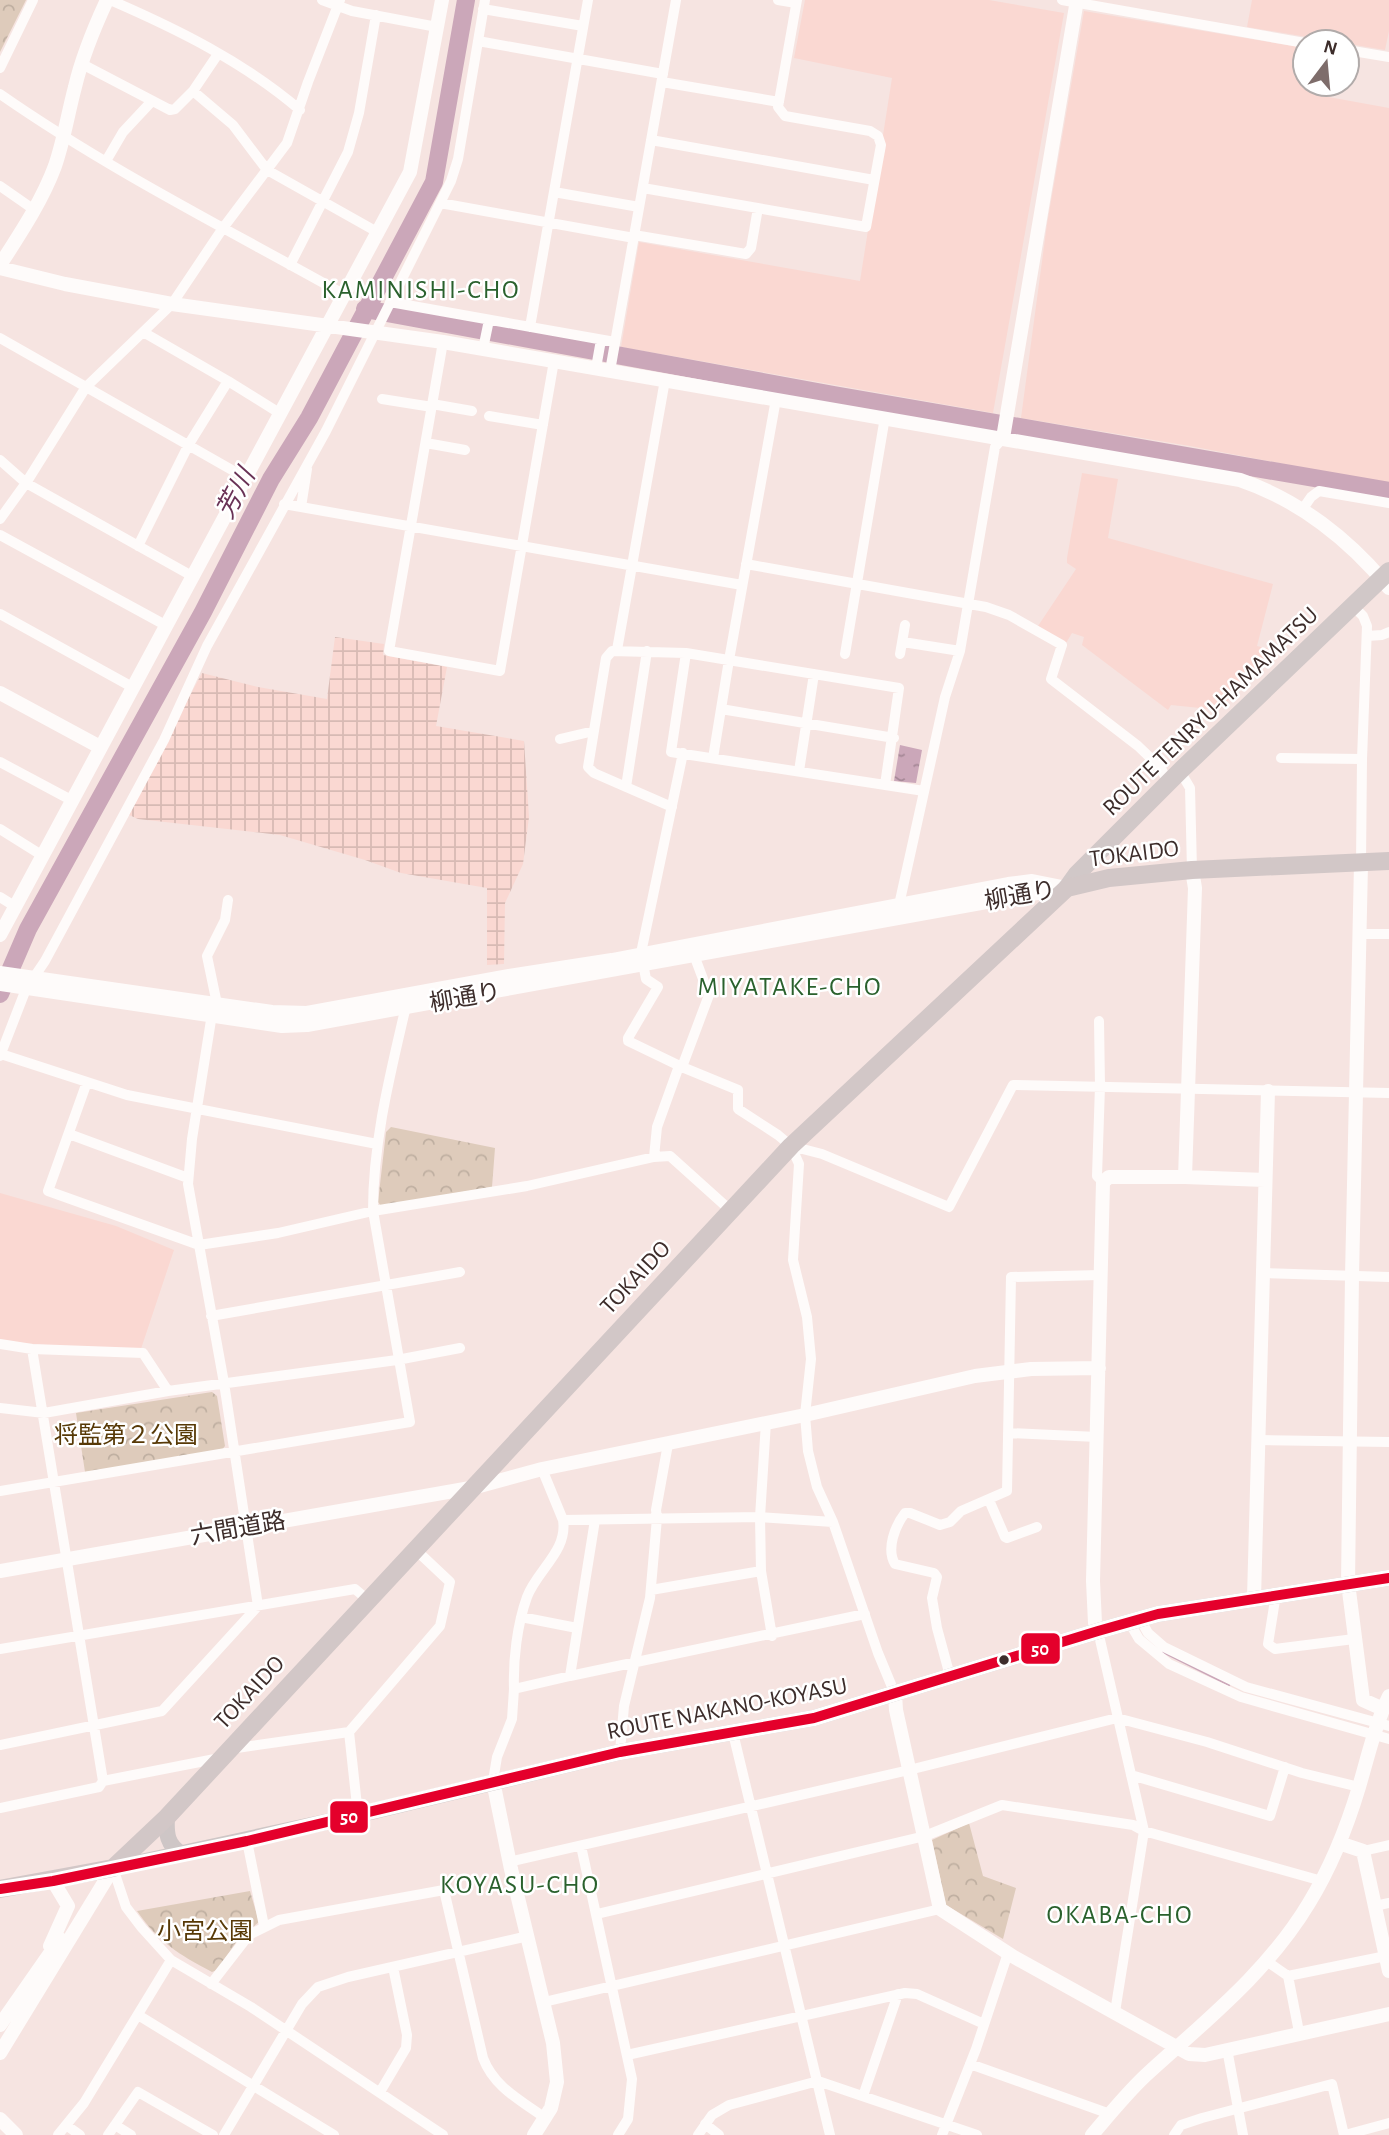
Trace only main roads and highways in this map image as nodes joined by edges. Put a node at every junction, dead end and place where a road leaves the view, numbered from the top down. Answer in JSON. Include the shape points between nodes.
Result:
{"nodes":[{"id":1,"x":1386,"y":579,"type":"edge"},
{"id":2,"x":1389,"y":861,"type":"edge"},
{"id":3,"x":1067,"y":888,"type":"junction"},
{"id":4,"x":1389,"y":1578,"type":"edge"},
{"id":5,"x":167,"y":1817,"type":"junction"},
{"id":6,"x":182,"y":1854,"type":"junction"},
{"id":7,"x":113,"y":1868,"type":"junction"},
{"id":8,"x":0,"y":1889,"type":"edge"}],
"edges":[{"from":1,"to":3,"type":"main road","name":"ROUTE TENRYU-HAMAMATSU","via":[[1174,777]]},
{"from":2,"to":3,"type":"highway","name":"TOKAIDO","via":[[1192,870],[1109,878]]},
{"from":3,"to":5,"type":"highway","name":"TOKAIDO","via":[[791,1146]]},
{"from":4,"to":6,"type":"main road","name":"ROUTE NAKANO-KOYASU","via":[[1135,1620],[814,1718],[620,1752]]},
{"from":5,"to":6,"type":"main road","via":[[169,1841]]},
{"from":5,"to":7,"type":"highway","name":"TOKAIDO"},
{"from":6,"to":7,"type":"main road","name":"ROUTE NAKANO-KOYASU"},
{"from":7,"to":8,"type":"highway"}]}
